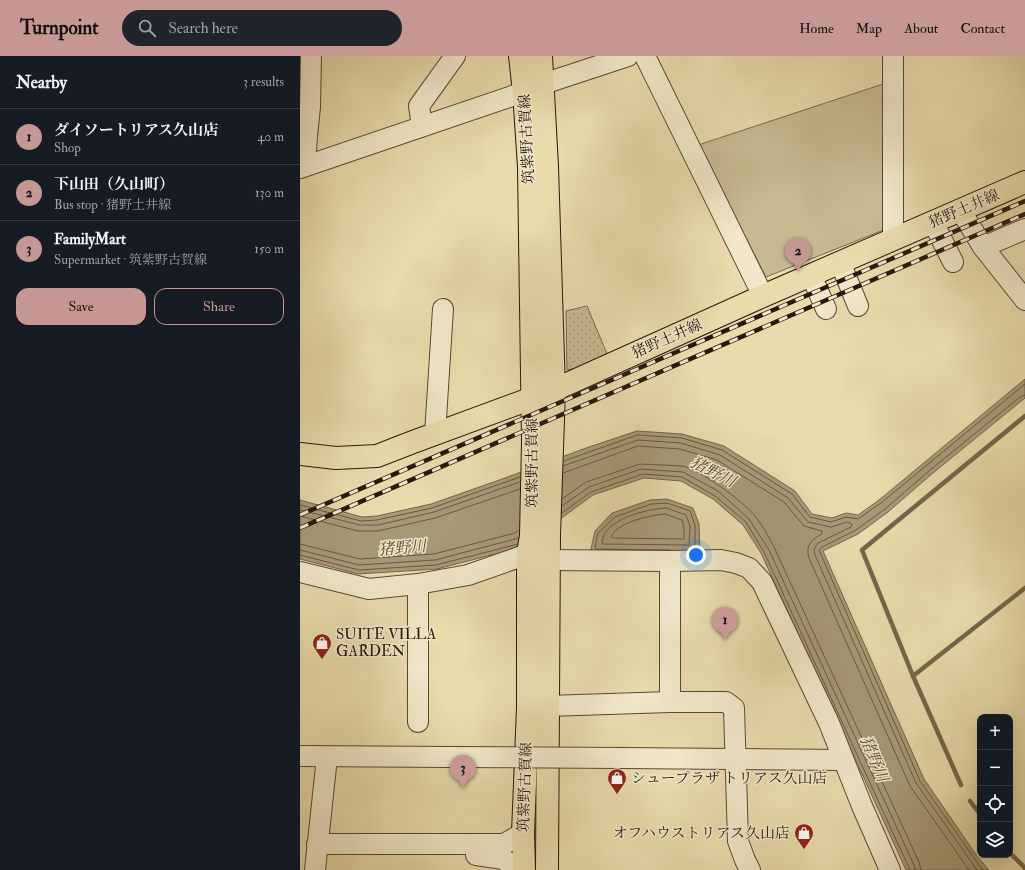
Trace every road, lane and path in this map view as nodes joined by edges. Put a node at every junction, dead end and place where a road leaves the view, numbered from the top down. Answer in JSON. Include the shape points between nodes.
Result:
{"nodes":[{"id":1,"x":311,"y":56,"type":"edge"},
{"id":2,"x":455,"y":56,"type":"edge"},
{"id":3,"x":520,"y":56,"type":"edge"},
{"id":4,"x":541,"y":56,"type":"edge"},
{"id":5,"x":628,"y":56,"type":"edge"},
{"id":6,"x":645,"y":56,"type":"edge"},
{"id":7,"x":893,"y":56,"type":"edge"},
{"id":8,"x":534,"y":88,"type":"junction"},
{"id":9,"x":422,"y":126,"type":"junction"},
{"id":10,"x":303,"y":167,"type":"edge"},
{"id":11,"x":1025,"y":182,"type":"edge"},
{"id":12,"x":960,"y":211,"type":"junction"},
{"id":13,"x":933,"y":222,"type":"junction"},
{"id":14,"x":1025,"y":229,"type":"edge"},
{"id":15,"x":893,"y":239,"type":"junction"},
{"id":16,"x":983,"y":247,"type":"junction"},
{"id":17,"x":840,"y":262,"type":"junction"},
{"id":18,"x":953,"y":262,"type":"dead end"},
{"id":19,"x":811,"y":275,"type":"junction"},
{"id":20,"x":763,"y":296,"type":"junction"},
{"id":21,"x":1025,"y":300,"type":"edge"},
{"id":22,"x":858,"y":306,"type":"dead end"},
{"id":23,"x":443,"y":309,"type":"dead end"},
{"id":24,"x":826,"y":310,"type":"dead end"},
{"id":25,"x":554,"y":390,"type":"junction"},
{"id":26,"x":532,"y":397,"type":"junction"},
{"id":27,"x":435,"y":434,"type":"junction"},
{"id":28,"x":542,"y":439,"type":"junction"},
{"id":29,"x":300,"y":454,"type":"edge"},
{"id":30,"x":536,"y":542,"type":"junction"},
{"id":31,"x":548,"y":560,"type":"junction"},
{"id":32,"x":670,"y":562,"type":"junction"},
{"id":33,"x":300,"y":572,"type":"edge"},
{"id":34,"x":418,"y":584,"type":"junction"},
{"id":35,"x":670,"y":702,"type":"junction"},
{"id":36,"x":547,"y":706,"type":"junction"},
{"id":37,"x":418,"y":722,"type":"dead end"},
{"id":38,"x":300,"y":756,"type":"edge"},
{"id":39,"x":327,"y":757,"type":"junction"},
{"id":40,"x":736,"y":759,"type":"junction"},
{"id":41,"x":843,"y":760,"type":"junction"},
{"id":42,"x":523,"y":833,"type":"junction"},
{"id":43,"x":316,"y":857,"type":"edge"},
{"id":44,"x":515,"y":870,"type":"edge"},
{"id":45,"x":524,"y":870,"type":"edge"},
{"id":46,"x":547,"y":870,"type":"edge"},
{"id":47,"x":750,"y":870,"type":"edge"},
{"id":48,"x":890,"y":870,"type":"edge"}],
"edges":[{"from":1,"to":10,"type":"street","via":[[310,107]]},
{"from":2,"to":9,"type":"street","via":[[419,106]]},
{"from":3,"to":8,"type":"main road","name":"筑紫野古賀線"},
{"from":4,"to":8,"type":"main road","name":"筑紫野古賀線"},
{"from":5,"to":8,"type":"street"},
{"from":6,"to":20,"type":"street"},
{"from":7,"to":15,"type":"street"},
{"from":8,"to":9,"type":"street"},
{"from":8,"to":25,"type":"main road","name":"筑紫野古賀線","via":[[547,166]]},
{"from":8,"to":26,"type":"main road","name":"筑紫野古賀線","via":[[529,166]]},
{"from":9,"to":10,"type":"street"},
{"from":11,"to":12,"type":"main road","name":"猪野土井線"},
{"from":12,"to":13,"type":"main road","name":"猪野土井線"},
{"from":12,"to":16,"type":"street"},
{"from":13,"to":15,"type":"main road","name":"猪野土井線"},
{"from":13,"to":18,"type":"street"},
{"from":14,"to":16,"type":"street"},
{"from":15,"to":17,"type":"main road","name":"猪野土井線"},
{"from":16,"to":21,"type":"street"},
{"from":17,"to":19,"type":"main road","name":"猪野土井線"},
{"from":17,"to":22,"type":"street"},
{"from":19,"to":20,"type":"main road","name":"猪野土井線"},
{"from":19,"to":24,"type":"street"},
{"from":20,"to":25,"type":"main road","name":"猪野土井線"},
{"from":23,"to":27,"type":"street"},
{"from":25,"to":26,"type":"main road","name":"猪野土井線"},
{"from":25,"to":28,"type":"main road","name":"筑紫野古賀線"},
{"from":26,"to":27,"type":"main road","name":"猪野土井線"},
{"from":26,"to":28,"type":"main road","name":"筑紫野古賀線"},
{"from":27,"to":29,"type":"main road","name":"猪野土井線","via":[[377,456],[336,458]]},
{"from":28,"to":30,"type":"main road","name":"筑紫野古賀線"},
{"from":30,"to":31,"type":"main road","name":"筑紫野古賀線"},
{"from":30,"to":34,"type":"street","via":[[468,575]]},
{"from":30,"to":42,"type":"main road","name":"筑紫野古賀線"},
{"from":31,"to":32,"type":"street"},
{"from":31,"to":36,"type":"main road","name":"筑紫野古賀線"},
{"from":32,"to":35,"type":"street"},
{"from":32,"to":41,"type":"street","via":[[721,560],[736,563],[749,568],[762,582],[829,723]]},
{"from":33,"to":34,"type":"street","via":[[369,589]]},
{"from":34,"to":37,"type":"street"},
{"from":35,"to":36,"type":"street"},
{"from":35,"to":40,"type":"street","via":[[726,702],[734,708]]},
{"from":36,"to":46,"type":"main road","name":"筑紫野古賀線"},
{"from":38,"to":39,"type":"street"},
{"from":39,"to":40,"type":"street","bridge":true},
{"from":39,"to":43,"type":"street"},
{"from":40,"to":41,"type":"street"},
{"from":40,"to":47,"type":"street","via":[[738,841]]},
{"from":41,"to":48,"type":"street"},
{"from":42,"to":43,"type":"street","via":[[504,844]]},
{"from":42,"to":45,"type":"main road","name":"筑紫野古賀線"},
{"from":43,"to":44,"type":"street","via":[[482,855],[504,859]]}]}
